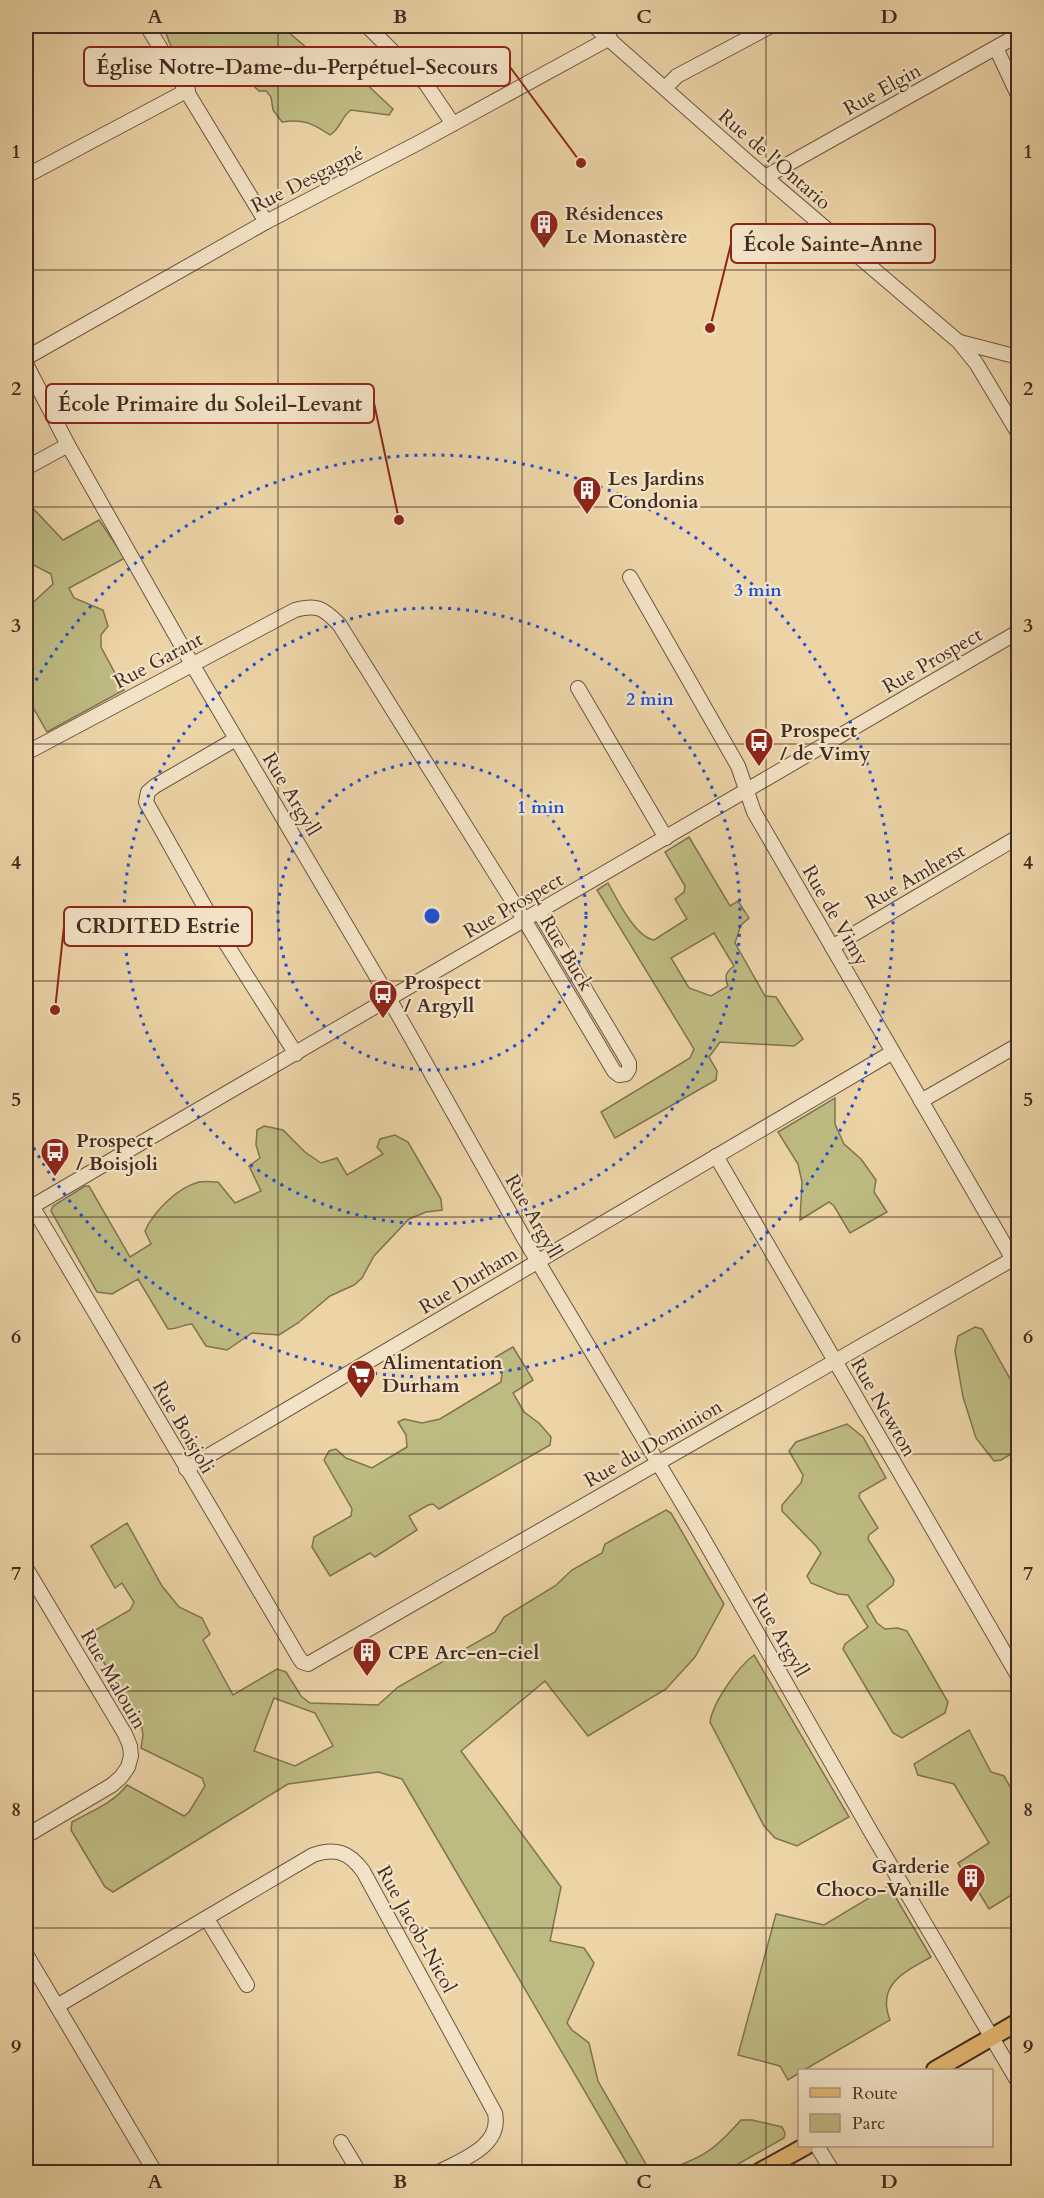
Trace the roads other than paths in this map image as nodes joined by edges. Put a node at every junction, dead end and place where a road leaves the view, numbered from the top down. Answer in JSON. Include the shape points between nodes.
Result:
{"nodes":[{"id":1,"x":147,"y":26,"type":"edge"},
{"id":2,"x":367,"y":26,"type":"edge"},
{"id":3,"x":594,"y":26,"type":"edge"},
{"id":4,"x":771,"y":26,"type":"edge"},
{"id":5,"x":1016,"y":32,"type":"edge"},
{"id":6,"x":610,"y":38,"type":"junction"},
{"id":7,"x":996,"y":48,"type":"junction"},
{"id":8,"x":665,"y":88,"type":"junction"},
{"id":9,"x":188,"y":90,"type":"junction"},
{"id":10,"x":1018,"y":95,"type":"edge"},
{"id":11,"x":453,"y":124,"type":"junction"},
{"id":12,"x":26,"y":176,"type":"edge"},
{"id":13,"x":765,"y":177,"type":"junction"},
{"id":14,"x":266,"y":222,"type":"junction"},
{"id":15,"x":959,"y":342,"type":"junction"},
{"id":16,"x":1018,"y":357,"type":"edge"},
{"id":17,"x":26,"y":358,"type":"edge"},
{"id":18,"x":26,"y":364,"type":"edge"},
{"id":19,"x":1018,"y":433,"type":"edge"},
{"id":20,"x":68,"y":445,"type":"junction"},
{"id":21,"x":26,"y":468,"type":"edge"},
{"id":22,"x":630,"y":577,"type":"dead end"},
{"id":23,"x":310,"y":606,"type":"joint"},
{"id":24,"x":1018,"y":632,"type":"edge"},
{"id":25,"x":192,"y":664,"type":"junction"},
{"id":26,"x":578,"y":688,"type":"dead end"},
{"id":27,"x":236,"y":739,"type":"junction"},
{"id":28,"x":26,"y":753,"type":"edge"},
{"id":29,"x":747,"y":791,"type":"junction"},
{"id":30,"x":1018,"y":837,"type":"edge"},
{"id":31,"x":666,"y":838,"type":"junction"},
{"id":32,"x":539,"y":912,"type":"junction"},
{"id":33,"x":525,"y":921,"type":"junction"},
{"id":34,"x":832,"y":947,"type":"junction"},
{"id":35,"x":390,"y":999,"type":"junction"},
{"id":36,"x":1018,"y":1045,"type":"edge"},
{"id":37,"x":893,"y":1052,"type":"junction"},
{"id":38,"x":296,"y":1054,"type":"junction"},
{"id":39,"x":921,"y":1101,"type":"junction"},
{"id":40,"x":716,"y":1156,"type":"junction"},
{"id":41,"x":29,"y":1208,"type":"edge"},
{"id":42,"x":1017,"y":1261,"type":"edge"},
{"id":43,"x":538,"y":1262,"type":"junction"},
{"id":44,"x":835,"y":1361,"type":"junction"},
{"id":45,"x":657,"y":1463,"type":"junction"},
{"id":46,"x":186,"y":1469,"type":"junction"},
{"id":47,"x":26,"y":1568,"type":"edge"},
{"id":48,"x":308,"y":1664,"type":"joint"},
{"id":49,"x":1018,"y":1676,"type":"edge"},
{"id":50,"x":26,"y":1836,"type":"edge"},
{"id":51,"x":207,"y":1919,"type":"junction"},
{"id":52,"x":26,"y":1954,"type":"edge"},
{"id":53,"x":247,"y":1985,"type":"dead end"},
{"id":54,"x":57,"y":2006,"type":"junction"},
{"id":55,"x":1018,"y":2022,"type":"edge"},
{"id":56,"x":993,"y":2037,"type":"junction"},
{"id":57,"x":937,"y":2069,"type":"edge"},
{"id":58,"x":1018,"y":2082,"type":"edge"},
{"id":59,"x":341,"y":2142,"type":"dead end"},
{"id":60,"x":803,"y":2147,"type":"edge"},
{"id":61,"x":818,"y":2147,"type":"edge"},
{"id":62,"x":155,"y":2172,"type":"edge"},
{"id":63,"x":359,"y":2172,"type":"edge"},
{"id":64,"x":440,"y":2172,"type":"edge"},
{"id":65,"x":759,"y":2172,"type":"edge"},
{"id":66,"x":833,"y":2172,"type":"edge"}],
"edges":[{"from":1,"to":9,"type":"street"},
{"from":2,"to":11,"type":"street","via":[[426,84]]},
{"from":3,"to":6,"type":"street","name":"Rue de l'Ontario"},
{"from":4,"to":8,"type":"street","via":[[677,76]]},
{"from":5,"to":7,"type":"street","name":"Rue Elgin"},
{"from":6,"to":8,"type":"street","name":"Rue de l'Ontario"},
{"from":6,"to":11,"type":"street","name":"Rue Desgagné"},
{"from":7,"to":10,"type":"street"},
{"from":7,"to":13,"type":"street","name":"Rue Elgin"},
{"from":8,"to":13,"type":"street","name":"Rue de l'Ontario"},
{"from":9,"to":12,"type":"street"},
{"from":9,"to":14,"type":"street"},
{"from":11,"to":14,"type":"street","name":"Rue Desgagné"},
{"from":13,"to":15,"type":"street","name":"Rue de l'Ontario"},
{"from":14,"to":17,"type":"street","name":"Rue Desgagné"},
{"from":15,"to":16,"type":"street"},
{"from":15,"to":19,"type":"street","name":"Rue de l'Ontario"},
{"from":18,"to":20,"type":"street","name":"Rue Argyll"},
{"from":20,"to":21,"type":"street"},
{"from":20,"to":25,"type":"street","name":"Rue Argyll"},
{"from":22,"to":29,"type":"street","name":"Rue de Vimy","via":[[738,766]]},
{"from":23,"to":25,"type":"street","name":"Rue Garant","via":[[295,610]]},
{"from":23,"to":33,"type":"street","name":"Rue Buck","via":[[326,611],[339,624]]},
{"from":24,"to":29,"type":"street","name":"Rue Prospect"},
{"from":25,"to":27,"type":"street","name":"Rue Argyll"},
{"from":25,"to":28,"type":"street","name":"Rue Garant"},
{"from":26,"to":31,"type":"street"},
{"from":27,"to":35,"type":"street","name":"Rue Argyll"},
{"from":27,"to":38,"type":"street","via":[[155,786],[148,792],[146,802],[220,933]]},
{"from":29,"to":31,"type":"street","name":"Rue Prospect"},
{"from":29,"to":34,"type":"street","name":"Rue de Vimy","via":[[754,812]]},
{"from":30,"to":34,"type":"street","name":"Rue Amherst"},
{"from":31,"to":32,"type":"street","name":"Rue Prospect"},
{"from":32,"to":33,"type":"street","name":"Rue Prospect"},
{"from":32,"to":33,"type":"street","name":"Rue Buck","via":[[629,1063],[626,1074],[614,1071]]},
{"from":33,"to":35,"type":"street","name":"Rue Prospect"},
{"from":34,"to":37,"type":"street","name":"Rue de Vimy"},
{"from":35,"to":38,"type":"street","name":"Rue Prospect"},
{"from":35,"to":43,"type":"street","name":"Rue Argyll"},
{"from":36,"to":39,"type":"street"},
{"from":37,"to":39,"type":"street","name":"Rue de Vimy"},
{"from":37,"to":40,"type":"street","name":"Rue Durham"},
{"from":38,"to":41,"type":"street","name":"Rue Prospect"},
{"from":39,"to":42,"type":"street","name":"Rue de Vimy"},
{"from":40,"to":43,"type":"street","name":"Rue Durham"},
{"from":40,"to":44,"type":"street","name":"Rue Newton"},
{"from":41,"to":46,"type":"street","name":"Rue Boisjoli"},
{"from":42,"to":44,"type":"street","name":"Rue du Dominion"},
{"from":43,"to":45,"type":"street","name":"Rue Argyll"},
{"from":43,"to":46,"type":"street","name":"Rue Durham"},
{"from":44,"to":45,"type":"street","name":"Rue du Dominion"},
{"from":44,"to":49,"type":"street","name":"Rue Newton"},
{"from":45,"to":48,"type":"street","name":"Rue du Dominion"},
{"from":45,"to":56,"type":"street","name":"Rue Argyll"},
{"from":46,"to":48,"type":"street","name":"Rue Boisjoli","via":[[298,1656]]},
{"from":47,"to":50,"type":"street","name":"Rue Malouin","via":[[124,1734],[131,1756],[128,1767],[112,1785]]},
{"from":51,"to":53,"type":"street"},
{"from":51,"to":54,"type":"street","name":"Rue Jacob-Nicol"},
{"from":51,"to":64,"type":"street","name":"Rue Jacob-Nicol","via":[[319,1853],[343,1852],[357,1862],[495,2113],[496,2126],[490,2140]]},
{"from":52,"to":54,"type":"street"},
{"from":54,"to":62,"type":"street"},
{"from":55,"to":56,"type":"main road"},
{"from":56,"to":57,"type":"main road"},
{"from":56,"to":58,"type":"street","name":"Rue Argyll"},
{"from":59,"to":63,"type":"street"},
{"from":60,"to":65,"type":"main road"},
{"from":61,"to":66,"type":"street"}]}
